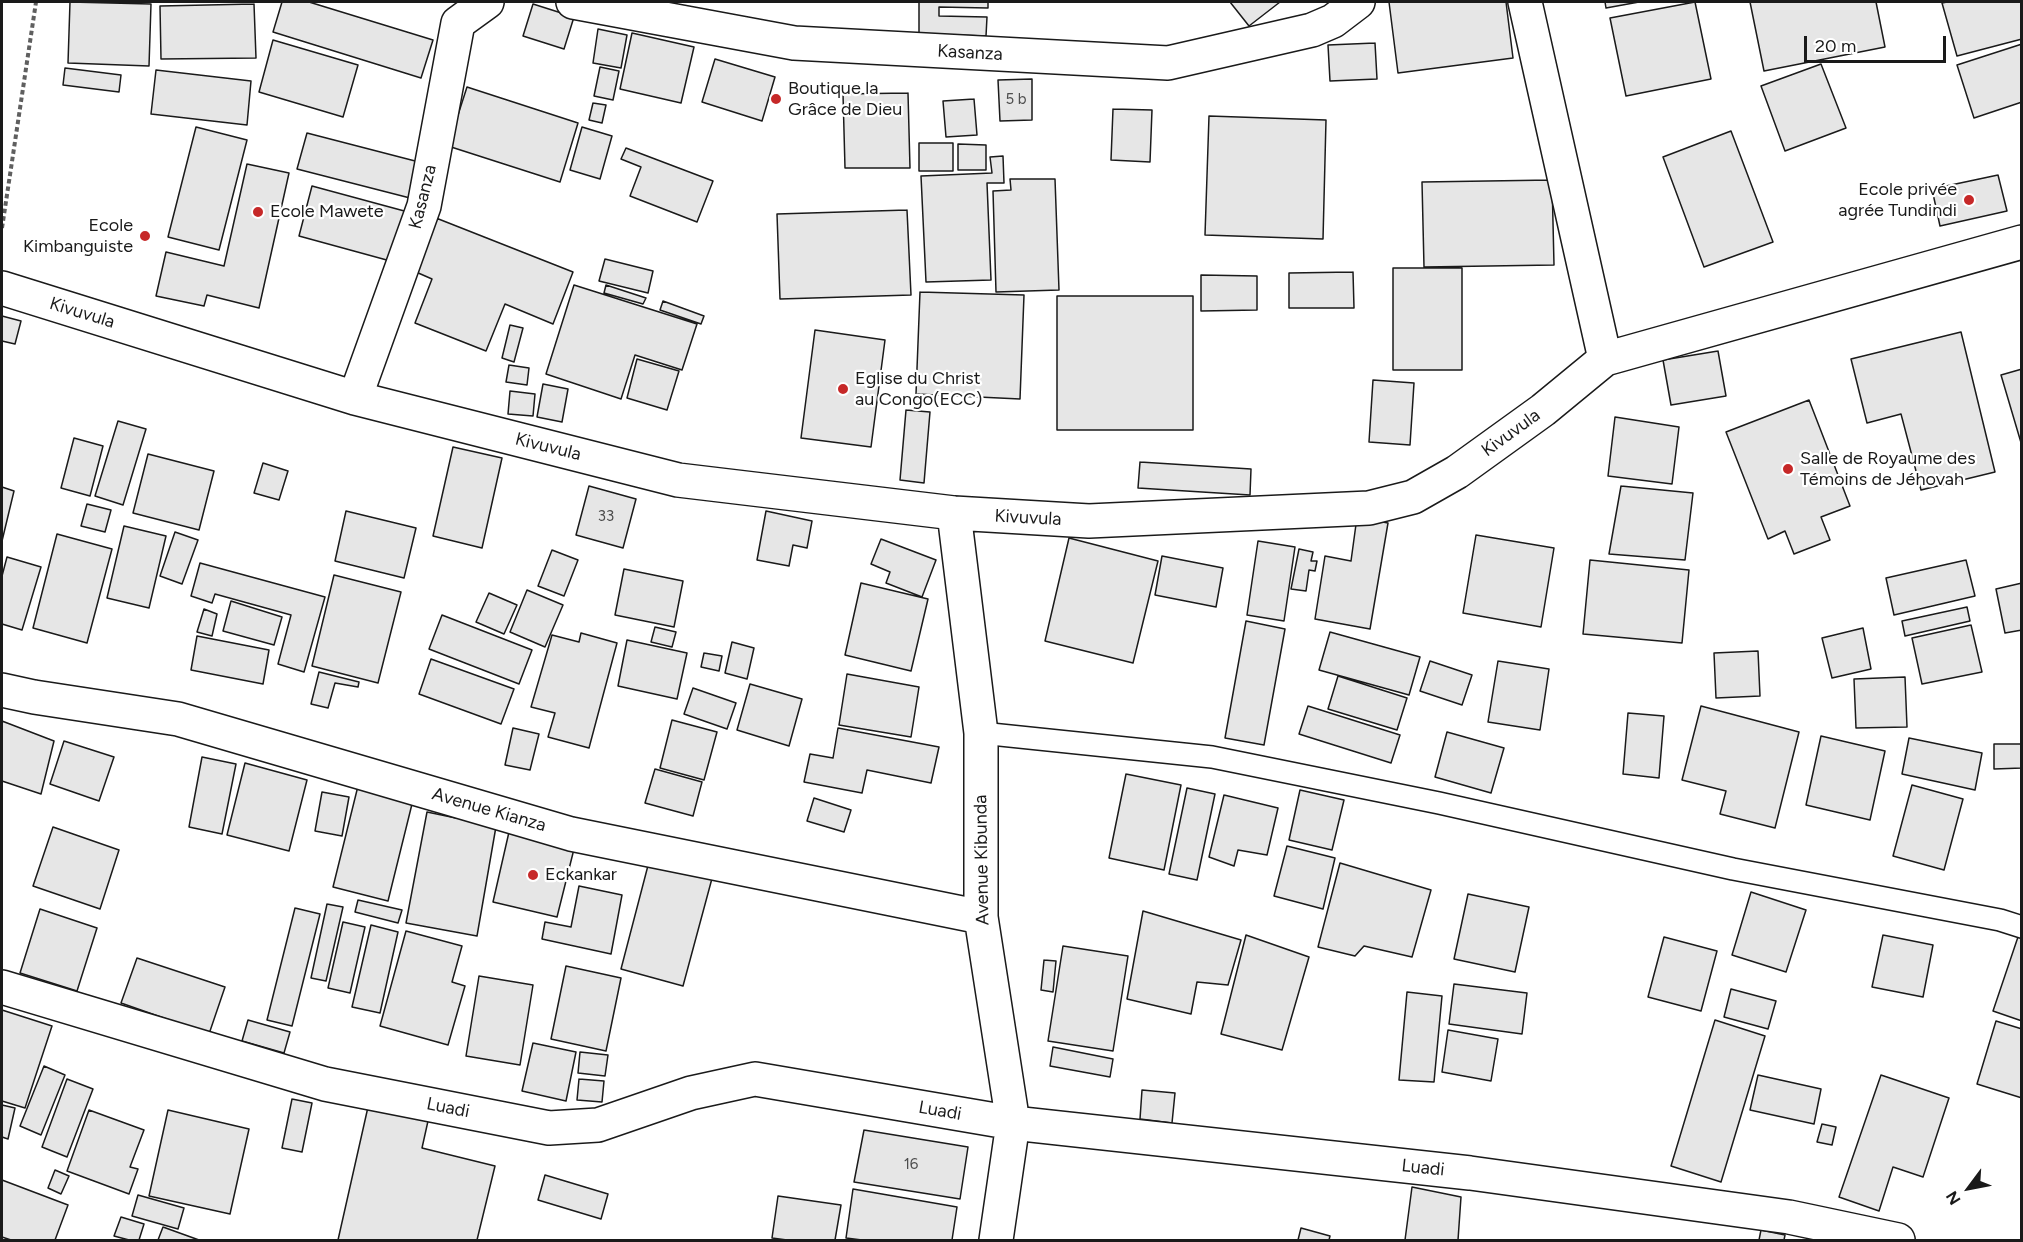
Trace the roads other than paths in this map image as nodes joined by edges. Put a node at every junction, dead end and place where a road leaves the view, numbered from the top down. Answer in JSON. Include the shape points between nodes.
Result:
{"nodes":[{"id":1,"x":487,"y":2,"type":"edge"},
{"id":2,"x":573,"y":2,"type":"edge"},
{"id":3,"x":1358,"y":2,"type":"edge"},
{"id":4,"x":1525,"y":2,"type":"edge"},
{"id":5,"x":2022,"y":242,"type":"edge"},
{"id":6,"x":2,"y":288,"type":"edge"},
{"id":7,"x":1605,"y":359,"type":"junction"},
{"id":8,"x":355,"y":398,"type":"junction"},
{"id":9,"x":954,"y":513,"type":"junction"},
{"id":10,"x":2,"y":690,"type":"edge"},
{"id":11,"x":981,"y":733,"type":"junction"},
{"id":12,"x":981,"y":917,"type":"junction"},
{"id":13,"x":2022,"y":927,"type":"edge"},
{"id":14,"x":2,"y":987,"type":"edge"},
{"id":15,"x":1013,"y":1123,"type":"junction"},
{"id":16,"x":996,"y":1240,"type":"edge"},
{"id":17,"x":1898,"y":1240,"type":"edge"}],
"edges":[{"from":1,"to":8,"type":"street","name":"Kasanza","via":[[458,23],[424,206]]},
{"from":2,"to":3,"type":"street","name":"Kasanza","via":[[794,43],[1157,63],[1196,58],[1312,30],[1333,21]]},
{"from":4,"to":7,"type":"street"},
{"from":5,"to":7,"type":"street","name":"Kivuvula"},
{"from":6,"to":8,"type":"street","name":"Kivuvula"},
{"from":7,"to":9,"type":"street","name":"Kivuvula","via":[[1457,472],[1413,497],[1369,508],[1089,521]]},
{"from":8,"to":9,"type":"street","name":"Kivuvula","via":[[678,480]]},
{"from":9,"to":11,"type":"street","name":"Avenue Kibunda"},
{"from":10,"to":12,"type":"street","name":"Avenue Kianza","via":[[178,719],[571,834]]},
{"from":11,"to":12,"type":"street","name":"Avenue Kibunda"},
{"from":11,"to":13,"type":"lane","via":[[1212,757]]},
{"from":12,"to":15,"type":"street","name":"Avenue Kibunda"},
{"from":14,"to":15,"type":"street","name":"Luadi","via":[[325,1084],[549,1128],[598,1125],[691,1092],[755,1079]]},
{"from":15,"to":16,"type":"street","name":"Avenue Kibunda"},
{"from":15,"to":17,"type":"street","name":"Luadi","via":[[1482,1175],[1789,1217]]}]}
